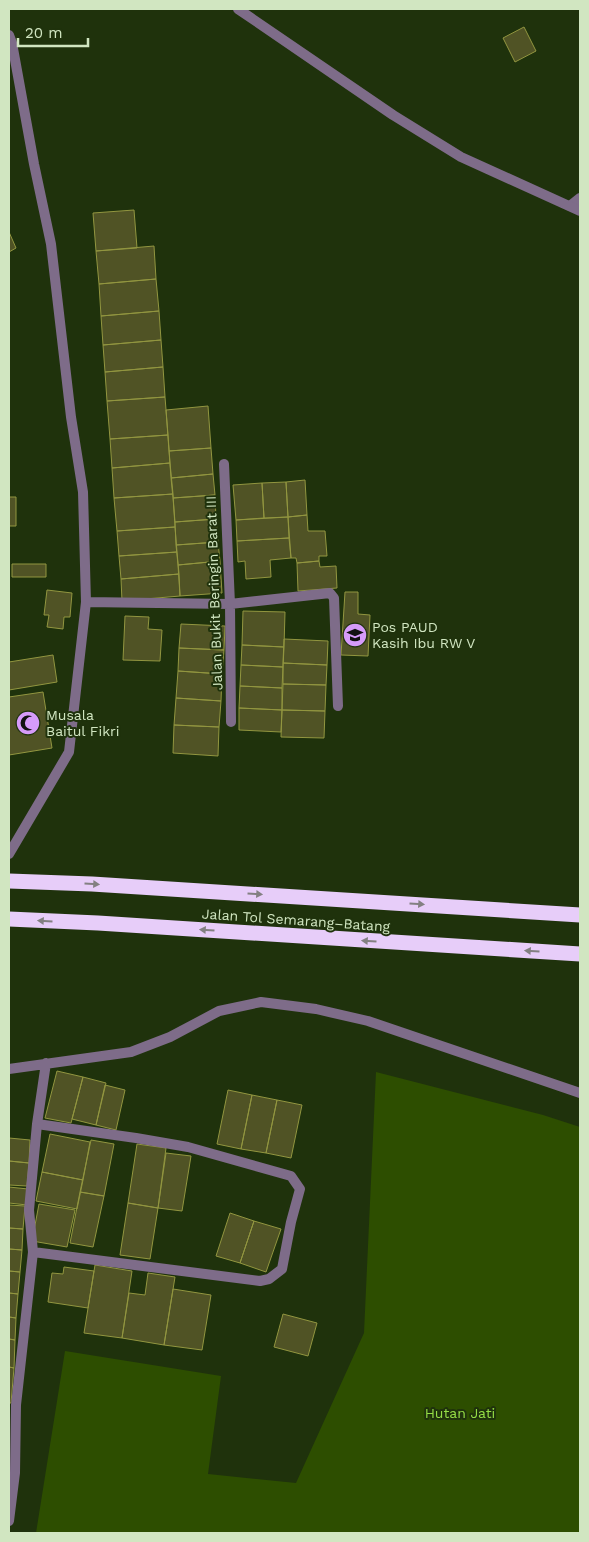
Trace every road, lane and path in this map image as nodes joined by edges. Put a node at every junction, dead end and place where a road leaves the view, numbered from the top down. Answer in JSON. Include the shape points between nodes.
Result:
{"nodes":[{"id":1,"x":238,"y":9,"type":"edge"},
{"id":2,"x":10,"y":41,"type":"edge"},
{"id":3,"x":580,"y":198,"type":"edge"},
{"id":4,"x":570,"y":206,"type":"junction"},
{"id":5,"x":580,"y":211,"type":"edge"},
{"id":6,"x":224,"y":464,"type":"dead end"},
{"id":7,"x":86,"y":602,"type":"junction"},
{"id":8,"x":230,"y":604,"type":"junction"},
{"id":9,"x":338,"y":706,"type":"dead end"},
{"id":10,"x":232,"y":722,"type":"dead end"},
{"id":11,"x":9,"y":854,"type":"edge"},
{"id":12,"x":9,"y":881,"type":"edge"},
{"id":13,"x":580,"y":915,"type":"edge"},
{"id":14,"x":9,"y":919,"type":"edge"},
{"id":15,"x":580,"y":954,"type":"edge"},
{"id":16,"x":46,"y":1063,"type":"junction"},
{"id":17,"x":9,"y":1069,"type":"edge"},
{"id":18,"x":580,"y":1093,"type":"edge"},
{"id":19,"x":37,"y":1124,"type":"junction"},
{"id":20,"x":33,"y":1252,"type":"junction"},
{"id":21,"x":12,"y":1405,"type":"edge"},
{"id":22,"x":9,"y":1521,"type":"edge"}],
"edges":[{"from":1,"to":4,"type":"street","via":[[393,115],[461,157]]},
{"from":2,"to":7,"type":"street","via":[[51,244],[83,492]]},
{"from":3,"to":4,"type":"street"},
{"from":4,"to":5,"type":"street"},
{"from":6,"to":8,"type":"street","name":"Jalan Bukit Beringin Barat III"},
{"from":7,"to":8,"type":"street"},
{"from":7,"to":11,"type":"street","via":[[69,752]]},
{"from":8,"to":9,"type":"street","via":[[330,593],[334,598]]},
{"from":8,"to":10,"type":"street","name":"Jalan Bukit Beringin Barat III"},
{"from":12,"to":13,"type":"highway","name":"Jalan Tol Semarang–Batang","one_way":true},
{"from":15,"to":14,"type":"highway","name":"Jalan Tol Semarang–Batang","one_way":true},
{"from":16,"to":17,"type":"street"},
{"from":16,"to":18,"type":"street","via":[[131,1052],[170,1037],[220,1010],[260,1002],[316,1009],[368,1021]]},
{"from":16,"to":19,"type":"street"},
{"from":19,"to":20,"type":"street","via":[[29,1210]]},
{"from":19,"to":20,"type":"street","via":[[188,1147],[290,1176],[300,1189],[282,1269],[269,1279],[260,1281]]},
{"from":20,"to":21,"type":"street"},
{"from":21,"to":22,"type":"street","via":[[15,1473]]}]}
